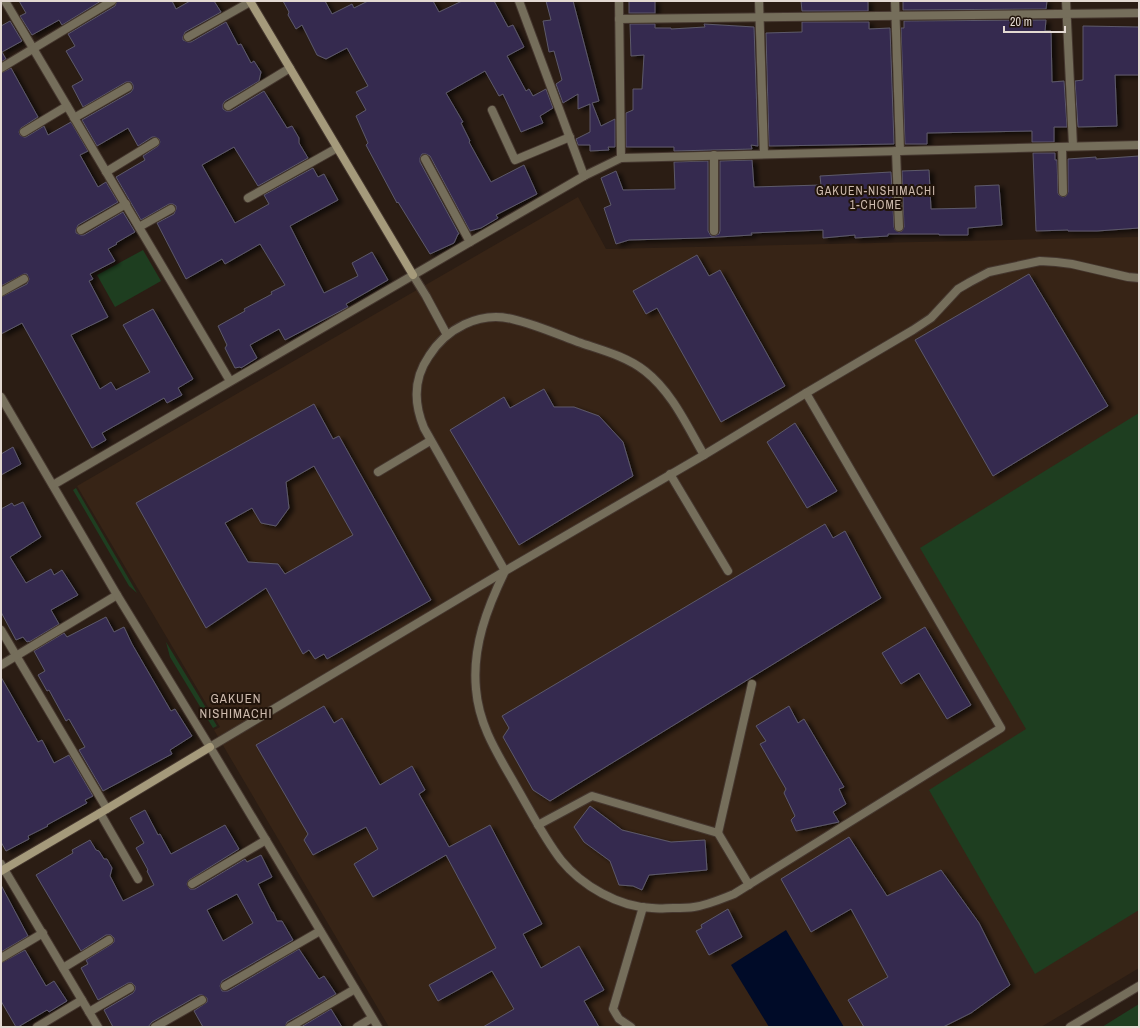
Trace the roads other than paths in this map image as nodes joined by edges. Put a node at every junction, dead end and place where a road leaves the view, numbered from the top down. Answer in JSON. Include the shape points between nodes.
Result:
{"nodes":[{"id":1,"x":5,"y":1,"type":"edge"},
{"id":2,"x":112,"y":1,"type":"edge"},
{"id":3,"x":250,"y":1,"type":"edge"},
{"id":4,"x":518,"y":1,"type":"edge"},
{"id":5,"x":619,"y":1,"type":"edge"},
{"id":6,"x":759,"y":1,"type":"edge"},
{"id":7,"x":895,"y":1,"type":"edge"},
{"id":8,"x":1066,"y":1,"type":"edge"},
{"id":9,"x":1139,"y":13,"type":"edge"},
{"id":10,"x":1067,"y":14,"type":"junction"},
{"id":11,"x":896,"y":16,"type":"junction"},
{"id":12,"x":760,"y":17,"type":"junction"},
{"id":13,"x":619,"y":19,"type":"junction"},
{"id":14,"x":188,"y":37,"type":"dead end"},
{"id":15,"x":33,"y":48,"type":"junction"},
{"id":16,"x":1,"y":68,"type":"edge"},
{"id":17,"x":290,"y":68,"type":"junction"},
{"id":18,"x":128,"y":87,"type":"dead end"},
{"id":19,"x":67,"y":106,"type":"junction"},
{"id":20,"x":228,"y":106,"type":"dead end"},
{"id":21,"x":492,"y":110,"type":"dead end"},
{"id":22,"x":74,"y":118,"type":"junction"},
{"id":23,"x":24,"y":132,"type":"dead end"},
{"id":24,"x":570,"y":137,"type":"junction"},
{"id":25,"x":155,"y":142,"type":"dead end"},
{"id":26,"x":1139,"y":145,"type":"edge"},
{"id":27,"x":1073,"y":146,"type":"junction"},
{"id":28,"x":1062,"y":147,"type":"junction"},
{"id":29,"x":337,"y":148,"type":"junction"},
{"id":30,"x":898,"y":151,"type":"junction"},
{"id":31,"x":764,"y":154,"type":"junction"},
{"id":32,"x":714,"y":155,"type":"junction"},
{"id":33,"x":621,"y":158,"type":"junction"},
{"id":34,"x":425,"y":159,"type":"dead end"},
{"id":35,"x":106,"y":172,"type":"junction"},
{"id":36,"x":584,"y":176,"type":"junction"},
{"id":37,"x":1063,"y":192,"type":"dead end"},
{"id":38,"x":248,"y":198,"type":"dead end"},
{"id":39,"x":126,"y":204,"type":"junction"},
{"id":40,"x":171,"y":209,"type":"dead end"},
{"id":41,"x":139,"y":227,"type":"junction"},
{"id":42,"x":899,"y":227,"type":"dead end"},
{"id":43,"x":81,"y":230,"type":"dead end"},
{"id":44,"x":714,"y":231,"type":"dead end"},
{"id":45,"x":470,"y":242,"type":"junction"},
{"id":46,"x":413,"y":275,"type":"junction"},
{"id":47,"x":1139,"y":278,"type":"edge"},
{"id":48,"x":24,"y":279,"type":"dead end"},
{"id":49,"x":1,"y":292,"type":"edge"},
{"id":50,"x":447,"y":335,"type":"junction"},
{"id":51,"x":230,"y":381,"type":"junction"},
{"id":52,"x":806,"y":393,"type":"junction"},
{"id":53,"x":1,"y":397,"type":"edge"},
{"id":54,"x":430,"y":441,"type":"junction"},
{"id":55,"x":704,"y":455,"type":"junction"},
{"id":56,"x":378,"y":472,"type":"dead end"},
{"id":57,"x":670,"y":474,"type":"junction"},
{"id":58,"x":53,"y":485,"type":"junction"},
{"id":59,"x":505,"y":571,"type":"junction"},
{"id":60,"x":728,"y":571,"type":"dead end"},
{"id":61,"x":117,"y":595,"type":"junction"},
{"id":62,"x":1,"y":630,"type":"edge"},
{"id":63,"x":16,"y":656,"type":"junction"},
{"id":64,"x":1,"y":665,"type":"edge"},
{"id":65,"x":752,"y":684,"type":"dead end"},
{"id":66,"x":210,"y":746,"type":"junction"},
{"id":67,"x":103,"y":811,"type":"junction"},
{"id":68,"x":538,"y":824,"type":"junction"},
{"id":69,"x":718,"y":833,"type":"junction"},
{"id":70,"x":266,"y":840,"type":"junction"},
{"id":71,"x":2,"y":868,"type":"edge"},
{"id":72,"x":138,"y":879,"type":"dead end"},
{"id":73,"x":192,"y":884,"type":"dead end"},
{"id":74,"x":749,"y":885,"type":"junction"},
{"id":75,"x":643,"y":907,"type":"junction"},
{"id":76,"x":320,"y":931,"type":"junction"},
{"id":77,"x":43,"y":934,"type":"junction"},
{"id":78,"x":109,"y":940,"type":"dead end"},
{"id":79,"x":1,"y":958,"type":"edge"},
{"id":80,"x":63,"y":968,"type":"junction"},
{"id":81,"x":225,"y":986,"type":"dead end"},
{"id":82,"x":1139,"y":986,"type":"edge"},
{"id":83,"x":130,"y":988,"type":"dead end"},
{"id":84,"x":355,"y":989,"type":"junction"},
{"id":85,"x":82,"y":1000,"type":"junction"},
{"id":86,"x":202,"y":1000,"type":"dead end"},
{"id":87,"x":89,"y":1012,"type":"junction"},
{"id":88,"x":372,"y":1018,"type":"junction"},
{"id":89,"x":37,"y":1027,"type":"edge"},
{"id":90,"x":98,"y":1027,"type":"edge"},
{"id":91,"x":155,"y":1027,"type":"edge"},
{"id":92,"x":290,"y":1027,"type":"edge"},
{"id":93,"x":357,"y":1027,"type":"edge"},
{"id":94,"x":378,"y":1027,"type":"edge"},
{"id":95,"x":631,"y":1027,"type":"edge"},
{"id":96,"x":1070,"y":1027,"type":"edge"}],
"edges":[{"from":1,"to":15,"type":"street"},
{"from":2,"to":15,"type":"street"},
{"from":3,"to":14,"type":"street"},
{"from":3,"to":17,"type":"street"},
{"from":4,"to":24,"type":"street"},
{"from":5,"to":13,"type":"street"},
{"from":6,"to":12,"type":"street"},
{"from":7,"to":11,"type":"street"},
{"from":8,"to":10,"type":"street"},
{"from":9,"to":10,"type":"street"},
{"from":10,"to":11,"type":"street"},
{"from":10,"to":27,"type":"street"},
{"from":11,"to":12,"type":"street"},
{"from":11,"to":30,"type":"street"},
{"from":12,"to":13,"type":"street"},
{"from":12,"to":31,"type":"street"},
{"from":13,"to":33,"type":"street"},
{"from":15,"to":16,"type":"street"},
{"from":15,"to":19,"type":"street"},
{"from":17,"to":20,"type":"street"},
{"from":17,"to":29,"type":"street"},
{"from":18,"to":22,"type":"street"},
{"from":19,"to":22,"type":"street"},
{"from":19,"to":23,"type":"street"},
{"from":21,"to":24,"type":"street","via":[[515,160]]},
{"from":22,"to":35,"type":"street"},
{"from":24,"to":36,"type":"street"},
{"from":25,"to":35,"type":"street"},
{"from":26,"to":27,"type":"street"},
{"from":27,"to":28,"type":"street"},
{"from":28,"to":30,"type":"street"},
{"from":28,"to":37,"type":"street"},
{"from":29,"to":38,"type":"street"},
{"from":29,"to":46,"type":"street"},
{"from":30,"to":31,"type":"street"},
{"from":30,"to":42,"type":"street"},
{"from":31,"to":32,"type":"street"},
{"from":32,"to":33,"type":"street"},
{"from":32,"to":44,"type":"street"},
{"from":33,"to":36,"type":"street"},
{"from":34,"to":45,"type":"street"},
{"from":35,"to":39,"type":"street"},
{"from":36,"to":45,"type":"street"},
{"from":39,"to":41,"type":"street"},
{"from":39,"to":43,"type":"street"},
{"from":40,"to":41,"type":"street"},
{"from":41,"to":51,"type":"street"},
{"from":45,"to":46,"type":"street"},
{"from":46,"to":50,"type":"street"},
{"from":46,"to":51,"type":"street"},
{"from":47,"to":52,"type":"street","via":[[1072,264],[1040,261],[989,272],[958,289],[931,318],[913,330]]},
{"from":48,"to":49,"type":"street"},
{"from":50,"to":54,"type":"street","via":[[425,361],[418,384],[419,416]]},
{"from":50,"to":55,"type":"street","via":[[473,321],[501,317],[521,321],[625,359],[660,384]]},
{"from":51,"to":58,"type":"street"},
{"from":52,"to":55,"type":"street"},
{"from":52,"to":74,"type":"street","via":[[1001,728]]},
{"from":53,"to":58,"type":"street"},
{"from":54,"to":56,"type":"street"},
{"from":54,"to":59,"type":"street"},
{"from":55,"to":57,"type":"street"},
{"from":57,"to":59,"type":"street"},
{"from":57,"to":60,"type":"street"},
{"from":58,"to":61,"type":"street"},
{"from":59,"to":66,"type":"street"},
{"from":59,"to":68,"type":"street","via":[[484,619],[478,647],[475,667],[478,708],[494,749]]},
{"from":61,"to":63,"type":"street"},
{"from":61,"to":66,"type":"street"},
{"from":62,"to":63,"type":"street"},
{"from":63,"to":64,"type":"street"},
{"from":63,"to":67,"type":"street"},
{"from":65,"to":69,"type":"street"},
{"from":66,"to":67,"type":"street"},
{"from":66,"to":70,"type":"street"},
{"from":67,"to":71,"type":"street"},
{"from":67,"to":72,"type":"street"},
{"from":68,"to":69,"type":"street","via":[[592,796]]},
{"from":68,"to":75,"type":"street","via":[[562,861],[592,888],[630,905]]},
{"from":69,"to":74,"type":"street"},
{"from":70,"to":73,"type":"street"},
{"from":70,"to":76,"type":"street"},
{"from":71,"to":77,"type":"street"},
{"from":74,"to":75,"type":"street","via":[[734,894],[693,907]]},
{"from":75,"to":95,"type":"street","via":[[613,1008],[619,1018]]},
{"from":76,"to":81,"type":"street"},
{"from":76,"to":84,"type":"street"},
{"from":77,"to":79,"type":"street"},
{"from":77,"to":80,"type":"street"},
{"from":78,"to":80,"type":"street"},
{"from":80,"to":85,"type":"street"},
{"from":82,"to":96,"type":"street"},
{"from":83,"to":87,"type":"street"},
{"from":84,"to":88,"type":"street"},
{"from":84,"to":92,"type":"street"},
{"from":85,"to":87,"type":"street"},
{"from":85,"to":89,"type":"street"},
{"from":86,"to":91,"type":"street"},
{"from":87,"to":90,"type":"street"},
{"from":88,"to":93,"type":"street"},
{"from":88,"to":94,"type":"street"}]}
